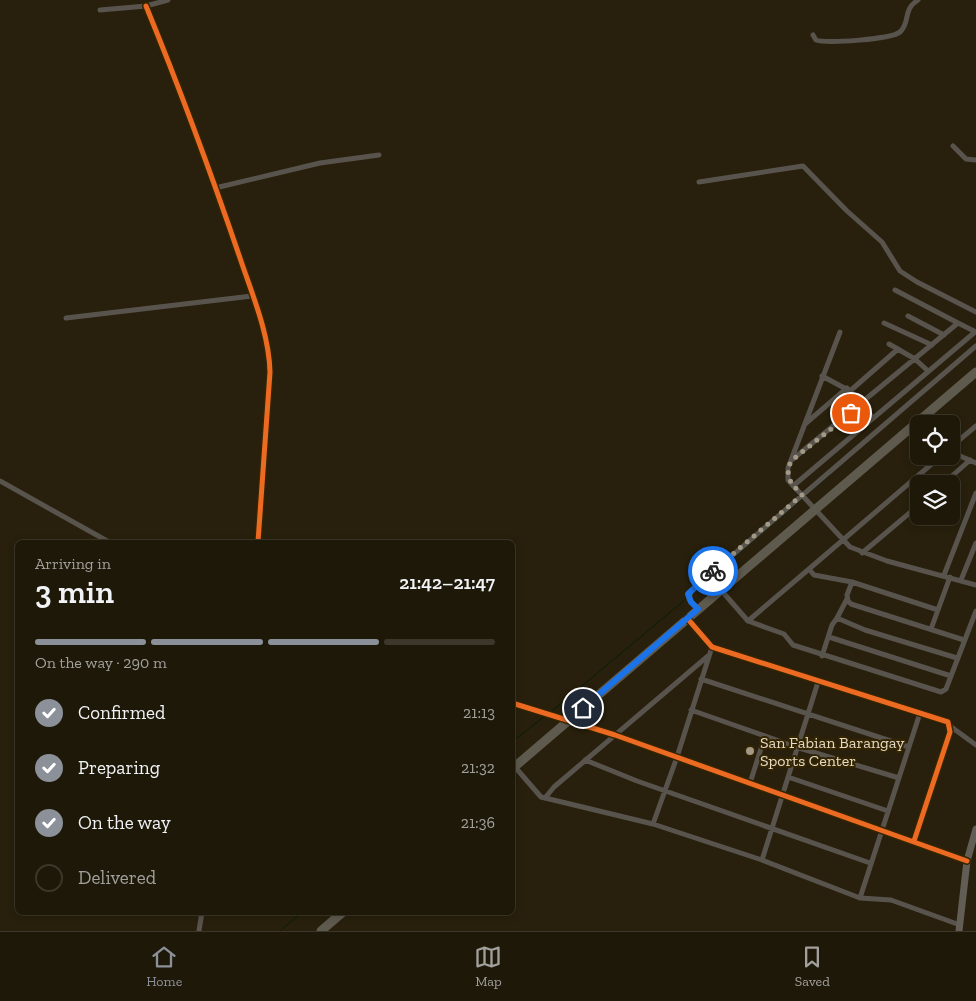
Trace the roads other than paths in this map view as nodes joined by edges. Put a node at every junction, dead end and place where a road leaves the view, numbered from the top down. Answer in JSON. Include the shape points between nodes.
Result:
{"nodes":[{"id":1,"x":168,"y":0,"type":"edge"},
{"id":2,"x":918,"y":0,"type":"edge"},
{"id":3,"x":146,"y":6,"type":"junction"},
{"id":4,"x":100,"y":10,"type":"dead end"},
{"id":5,"x":814,"y":35,"type":"dead end"},
{"id":6,"x":953,"y":146,"type":"dead end"},
{"id":7,"x":378,"y":155,"type":"dead end"},
{"id":8,"x":976,"y":160,"type":"edge"},
{"id":9,"x":699,"y":182,"type":"dead end"},
{"id":10,"x":215,"y":188,"type":"junction"},
{"id":11,"x":895,"y":290,"type":"dead end"},
{"id":12,"x":252,"y":296,"type":"junction"},
{"id":13,"x":976,"y":312,"type":"edge"},
{"id":14,"x":908,"y":316,"type":"dead end"},
{"id":15,"x":66,"y":318,"type":"dead end"},
{"id":16,"x":884,"y":323,"type":"dead end"},
{"id":17,"x":958,"y":323,"type":"junction"},
{"id":18,"x":840,"y":332,"type":"dead end"},
{"id":19,"x":975,"y":332,"type":"edge"},
{"id":20,"x":944,"y":334,"type":"junction"},
{"id":21,"x":889,"y":344,"type":"dead end"},
{"id":22,"x":932,"y":345,"type":"junction"},
{"id":23,"x":976,"y":346,"type":"edge"},
{"id":24,"x":898,"y":349,"type":"junction"},
{"id":25,"x":915,"y":359,"type":"junction"},
{"id":26,"x":928,"y":371,"type":"junction"},
{"id":27,"x":976,"y":372,"type":"edge"},
{"id":28,"x":822,"y":376,"type":"junction"},
{"id":29,"x":849,"y":389,"type":"junction"},
{"id":30,"x":862,"y":404,"type":"junction"},
{"id":31,"x":930,"y":415,"type":"edge"},
{"id":32,"x":873,"y":418,"type":"junction"},
{"id":33,"x":805,"y":424,"type":"junction"},
{"id":34,"x":976,"y":426,"type":"edge"},
{"id":35,"x":910,"y":432,"type":"edge"},
{"id":36,"x":960,"y":439,"type":"edge"},
{"id":37,"x":960,"y":456,"type":"edge"},
{"id":38,"x":970,"y":460,"type":"junction"},
{"id":39,"x":791,"y":461,"type":"junction"},
{"id":40,"x":976,"y":463,"type":"edge"},
{"id":41,"x":931,"y":465,"type":"edge"},
{"id":42,"x":953,"y":475,"type":"edge"},
{"id":43,"x":0,"y":481,"type":"edge"},
{"id":44,"x":793,"y":486,"type":"junction"},
{"id":45,"x":976,"y":493,"type":"edge"},
{"id":46,"x":802,"y":495,"type":"junction"},
{"id":47,"x":816,"y":509,"type":"junction"},
{"id":48,"x":910,"y":513,"type":"edge"},
{"id":49,"x":106,"y":540,"type":"edge"},
{"id":50,"x":258,"y":540,"type":"edge"},
{"id":51,"x":843,"y":542,"type":"junction"},
{"id":52,"x":976,"y":543,"type":"edge"},
{"id":53,"x":862,"y":553,"type":"junction"},
{"id":54,"x":810,"y":569,"type":"junction"},
{"id":55,"x":947,"y":576,"type":"junction"},
{"id":56,"x":961,"y":580,"type":"junction"},
{"id":57,"x":852,"y":582,"type":"junction"},
{"id":58,"x":976,"y":585,"type":"edge"},
{"id":59,"x":721,"y":590,"type":"junction"},
{"id":60,"x":847,"y":599,"type":"junction"},
{"id":61,"x":698,"y":609,"type":"junction"},
{"id":62,"x":938,"y":610,"type":"junction"},
{"id":63,"x":976,"y":611,"type":"edge"},
{"id":64,"x":687,"y":618,"type":"junction"},
{"id":65,"x":837,"y":618,"type":"junction"},
{"id":66,"x":748,"y":621,"type":"junction"},
{"id":67,"x":931,"y":629,"type":"junction"},
{"id":68,"x":829,"y":637,"type":"junction"},
{"id":69,"x":964,"y":640,"type":"junction"},
{"id":70,"x":712,"y":647,"type":"junction"},
{"id":71,"x":708,"y":656,"type":"junction"},
{"id":72,"x":822,"y":656,"type":"junction"},
{"id":73,"x":957,"y":658,"type":"junction"},
{"id":74,"x":951,"y":676,"type":"junction"},
{"id":75,"x":701,"y":679,"type":"junction"},
{"id":76,"x":818,"y":682,"type":"junction"},
{"id":77,"x":515,"y":704,"type":"edge"},
{"id":78,"x":691,"y":710,"type":"junction"},
{"id":79,"x":920,"y":713,"type":"junction"},
{"id":80,"x":808,"y":715,"type":"junction"},
{"id":81,"x":570,"y":720,"type":"junction"},
{"id":82,"x":950,"y":726,"type":"junction"},
{"id":83,"x":615,"y":735,"type":"junction"},
{"id":84,"x":765,"y":736,"type":"junction"},
{"id":85,"x":976,"y":745,"type":"edge"},
{"id":86,"x":796,"y":747,"type":"junction"},
{"id":87,"x":909,"y":747,"type":"junction"},
{"id":88,"x":677,"y":757,"type":"junction"},
{"id":89,"x":586,"y":760,"type":"junction"},
{"id":90,"x":515,"y":767,"type":"edge"},
{"id":91,"x":515,"y":769,"type":"edge"},
{"id":92,"x":788,"y":777,"type":"junction"},
{"id":93,"x":899,"y":778,"type":"junction"},
{"id":94,"x":750,"y":783,"type":"junction"},
{"id":95,"x":665,"y":791,"type":"junction"},
{"id":96,"x":782,"y":795,"type":"junction"},
{"id":97,"x":545,"y":798,"type":"junction"},
{"id":98,"x":888,"y":811,"type":"junction"},
{"id":99,"x":653,"y":824,"type":"junction"},
{"id":100,"x":771,"y":829,"type":"junction"},
{"id":101,"x":881,"y":829,"type":"junction"},
{"id":102,"x":976,"y":829,"type":"edge"},
{"id":103,"x":914,"y":841,"type":"junction"},
{"id":104,"x":762,"y":860,"type":"junction"},
{"id":105,"x":967,"y":861,"type":"junction"},
{"id":106,"x":870,"y":863,"type":"junction"},
{"id":107,"x":860,"y":898,"type":"junction"},
{"id":108,"x":202,"y":915,"type":"edge"},
{"id":109,"x":340,"y":915,"type":"edge"},
{"id":110,"x":959,"y":928,"type":"edge"},
{"id":111,"x":199,"y":931,"type":"edge"},
{"id":112,"x":321,"y":931,"type":"edge"}],
"edges":[{"from":1,"to":3,"type":"street"},
{"from":2,"to":5,"type":"street","via":[[908,9],[904,27],[894,35],[856,41],[824,41],[816,40]]},
{"from":3,"to":4,"type":"street"},
{"from":3,"to":10,"type":"street"},
{"from":6,"to":8,"type":"street","via":[[966,159]]},
{"from":7,"to":10,"type":"street","via":[[320,163]]},
{"from":9,"to":13,"type":"street","via":[[803,166],[882,242],[900,271]]},
{"from":10,"to":12,"type":"street"},
{"from":11,"to":17,"type":"street"},
{"from":12,"to":15,"type":"street"},
{"from":12,"to":50,"type":"street","via":[[269,362]]},
{"from":14,"to":20,"type":"street"},
{"from":16,"to":22,"type":"street"},
{"from":17,"to":19,"type":"street"},
{"from":17,"to":20,"type":"street"},
{"from":18,"to":28,"type":"street"},
{"from":19,"to":26,"type":"street"},
{"from":20,"to":22,"type":"street"},
{"from":21,"to":24,"type":"street"},
{"from":22,"to":25,"type":"street"},
{"from":23,"to":46,"type":"street"},
{"from":24,"to":25,"type":"street"},
{"from":24,"to":29,"type":"street"},
{"from":25,"to":26,"type":"street"},
{"from":25,"to":30,"type":"street"},
{"from":26,"to":32,"type":"street"},
{"from":27,"to":31,"type":"highway"},
{"from":28,"to":29,"type":"street"},
{"from":28,"to":33,"type":"street"},
{"from":29,"to":30,"type":"street"},
{"from":29,"to":33,"type":"street"},
{"from":30,"to":32,"type":"street"},
{"from":30,"to":39,"type":"street"},
{"from":32,"to":44,"type":"street"},
{"from":33,"to":39,"type":"street"},
{"from":34,"to":36,"type":"street"},
{"from":35,"to":47,"type":"highway"},
{"from":37,"to":38,"type":"street"},
{"from":38,"to":40,"type":"street"},
{"from":38,"to":42,"type":"street"},
{"from":39,"to":44,"type":"street","via":[[787,476]]},
{"from":41,"to":51,"type":"street"},
{"from":43,"to":49,"type":"street"},
{"from":44,"to":46,"type":"street"},
{"from":45,"to":55,"type":"street"},
{"from":46,"to":47,"type":"street"},
{"from":46,"to":61,"type":"street","via":[[691,591],[688,597]]},
{"from":47,"to":51,"type":"street"},
{"from":47,"to":59,"type":"highway"},
{"from":48,"to":53,"type":"street"},
{"from":51,"to":53,"type":"street"},
{"from":51,"to":54,"type":"street"},
{"from":52,"to":56,"type":"street"},
{"from":53,"to":55,"type":"street"},
{"from":54,"to":57,"type":"street","via":[[814,575]]},
{"from":54,"to":66,"type":"street"},
{"from":55,"to":56,"type":"street"},
{"from":55,"to":62,"type":"street"},
{"from":56,"to":58,"type":"street"},
{"from":57,"to":60,"type":"street"},
{"from":57,"to":62,"type":"street"},
{"from":59,"to":61,"type":"highway"},
{"from":59,"to":66,"type":"street"},
{"from":60,"to":65,"type":"street"},
{"from":60,"to":67,"type":"street","via":[[851,604]]},
{"from":61,"to":64,"type":"highway"},
{"from":62,"to":67,"type":"street"},
{"from":63,"to":69,"type":"street"},
{"from":64,"to":70,"type":"street"},
{"from":64,"to":81,"type":"highway"},
{"from":65,"to":68,"type":"street"},
{"from":65,"to":73,"type":"street","via":[[865,630]]},
{"from":66,"to":72,"type":"street","via":[[788,636],[794,645]]},
{"from":67,"to":69,"type":"street"},
{"from":68,"to":72,"type":"street"},
{"from":68,"to":74,"type":"street"},
{"from":69,"to":73,"type":"street"},
{"from":70,"to":71,"type":"street"},
{"from":70,"to":76,"type":"street"},
{"from":71,"to":75,"type":"street"},
{"from":71,"to":83,"type":"street"},
{"from":72,"to":74,"type":"street","via":[[941,692],[946,689]]},
{"from":73,"to":74,"type":"street"},
{"from":75,"to":78,"type":"street"},
{"from":75,"to":80,"type":"street"},
{"from":76,"to":79,"type":"street"},
{"from":76,"to":80,"type":"street"},
{"from":77,"to":81,"type":"street"},
{"from":78,"to":84,"type":"street"},
{"from":78,"to":88,"type":"street"},
{"from":79,"to":82,"type":"street","via":[[941,719]]},
{"from":79,"to":87,"type":"street"},
{"from":80,"to":86,"type":"street"},
{"from":80,"to":87,"type":"street"},
{"from":81,"to":83,"type":"street"},
{"from":81,"to":90,"type":"highway"},
{"from":82,"to":85,"type":"street"},
{"from":82,"to":103,"type":"street"},
{"from":83,"to":88,"type":"street"},
{"from":83,"to":89,"type":"street"},
{"from":84,"to":86,"type":"street"},
{"from":84,"to":94,"type":"street"},
{"from":86,"to":92,"type":"street"},
{"from":86,"to":93,"type":"street"},
{"from":87,"to":93,"type":"street"},
{"from":88,"to":94,"type":"street"},
{"from":88,"to":95,"type":"street"},
{"from":89,"to":95,"type":"street"},
{"from":89,"to":97,"type":"street"},
{"from":91,"to":97,"type":"street","via":[[537,794]]},
{"from":92,"to":96,"type":"street"},
{"from":92,"to":98,"type":"street"},
{"from":93,"to":98,"type":"street"},
{"from":94,"to":96,"type":"street"},
{"from":95,"to":99,"type":"street"},
{"from":95,"to":100,"type":"street"},
{"from":96,"to":100,"type":"street"},
{"from":96,"to":101,"type":"street"},
{"from":97,"to":99,"type":"street"},
{"from":98,"to":101,"type":"street"},
{"from":99,"to":104,"type":"street"},
{"from":100,"to":104,"type":"street"},
{"from":100,"to":106,"type":"street"},
{"from":101,"to":103,"type":"street"},
{"from":101,"to":106,"type":"street"},
{"from":102,"to":105,"type":"main road"},
{"from":103,"to":105,"type":"street"},
{"from":104,"to":107,"type":"street"},
{"from":105,"to":110,"type":"main road"},
{"from":106,"to":107,"type":"street"},
{"from":107,"to":110,"type":"street","via":[[891,900]]},
{"from":108,"to":111,"type":"street"},
{"from":109,"to":112,"type":"highway"}]}
